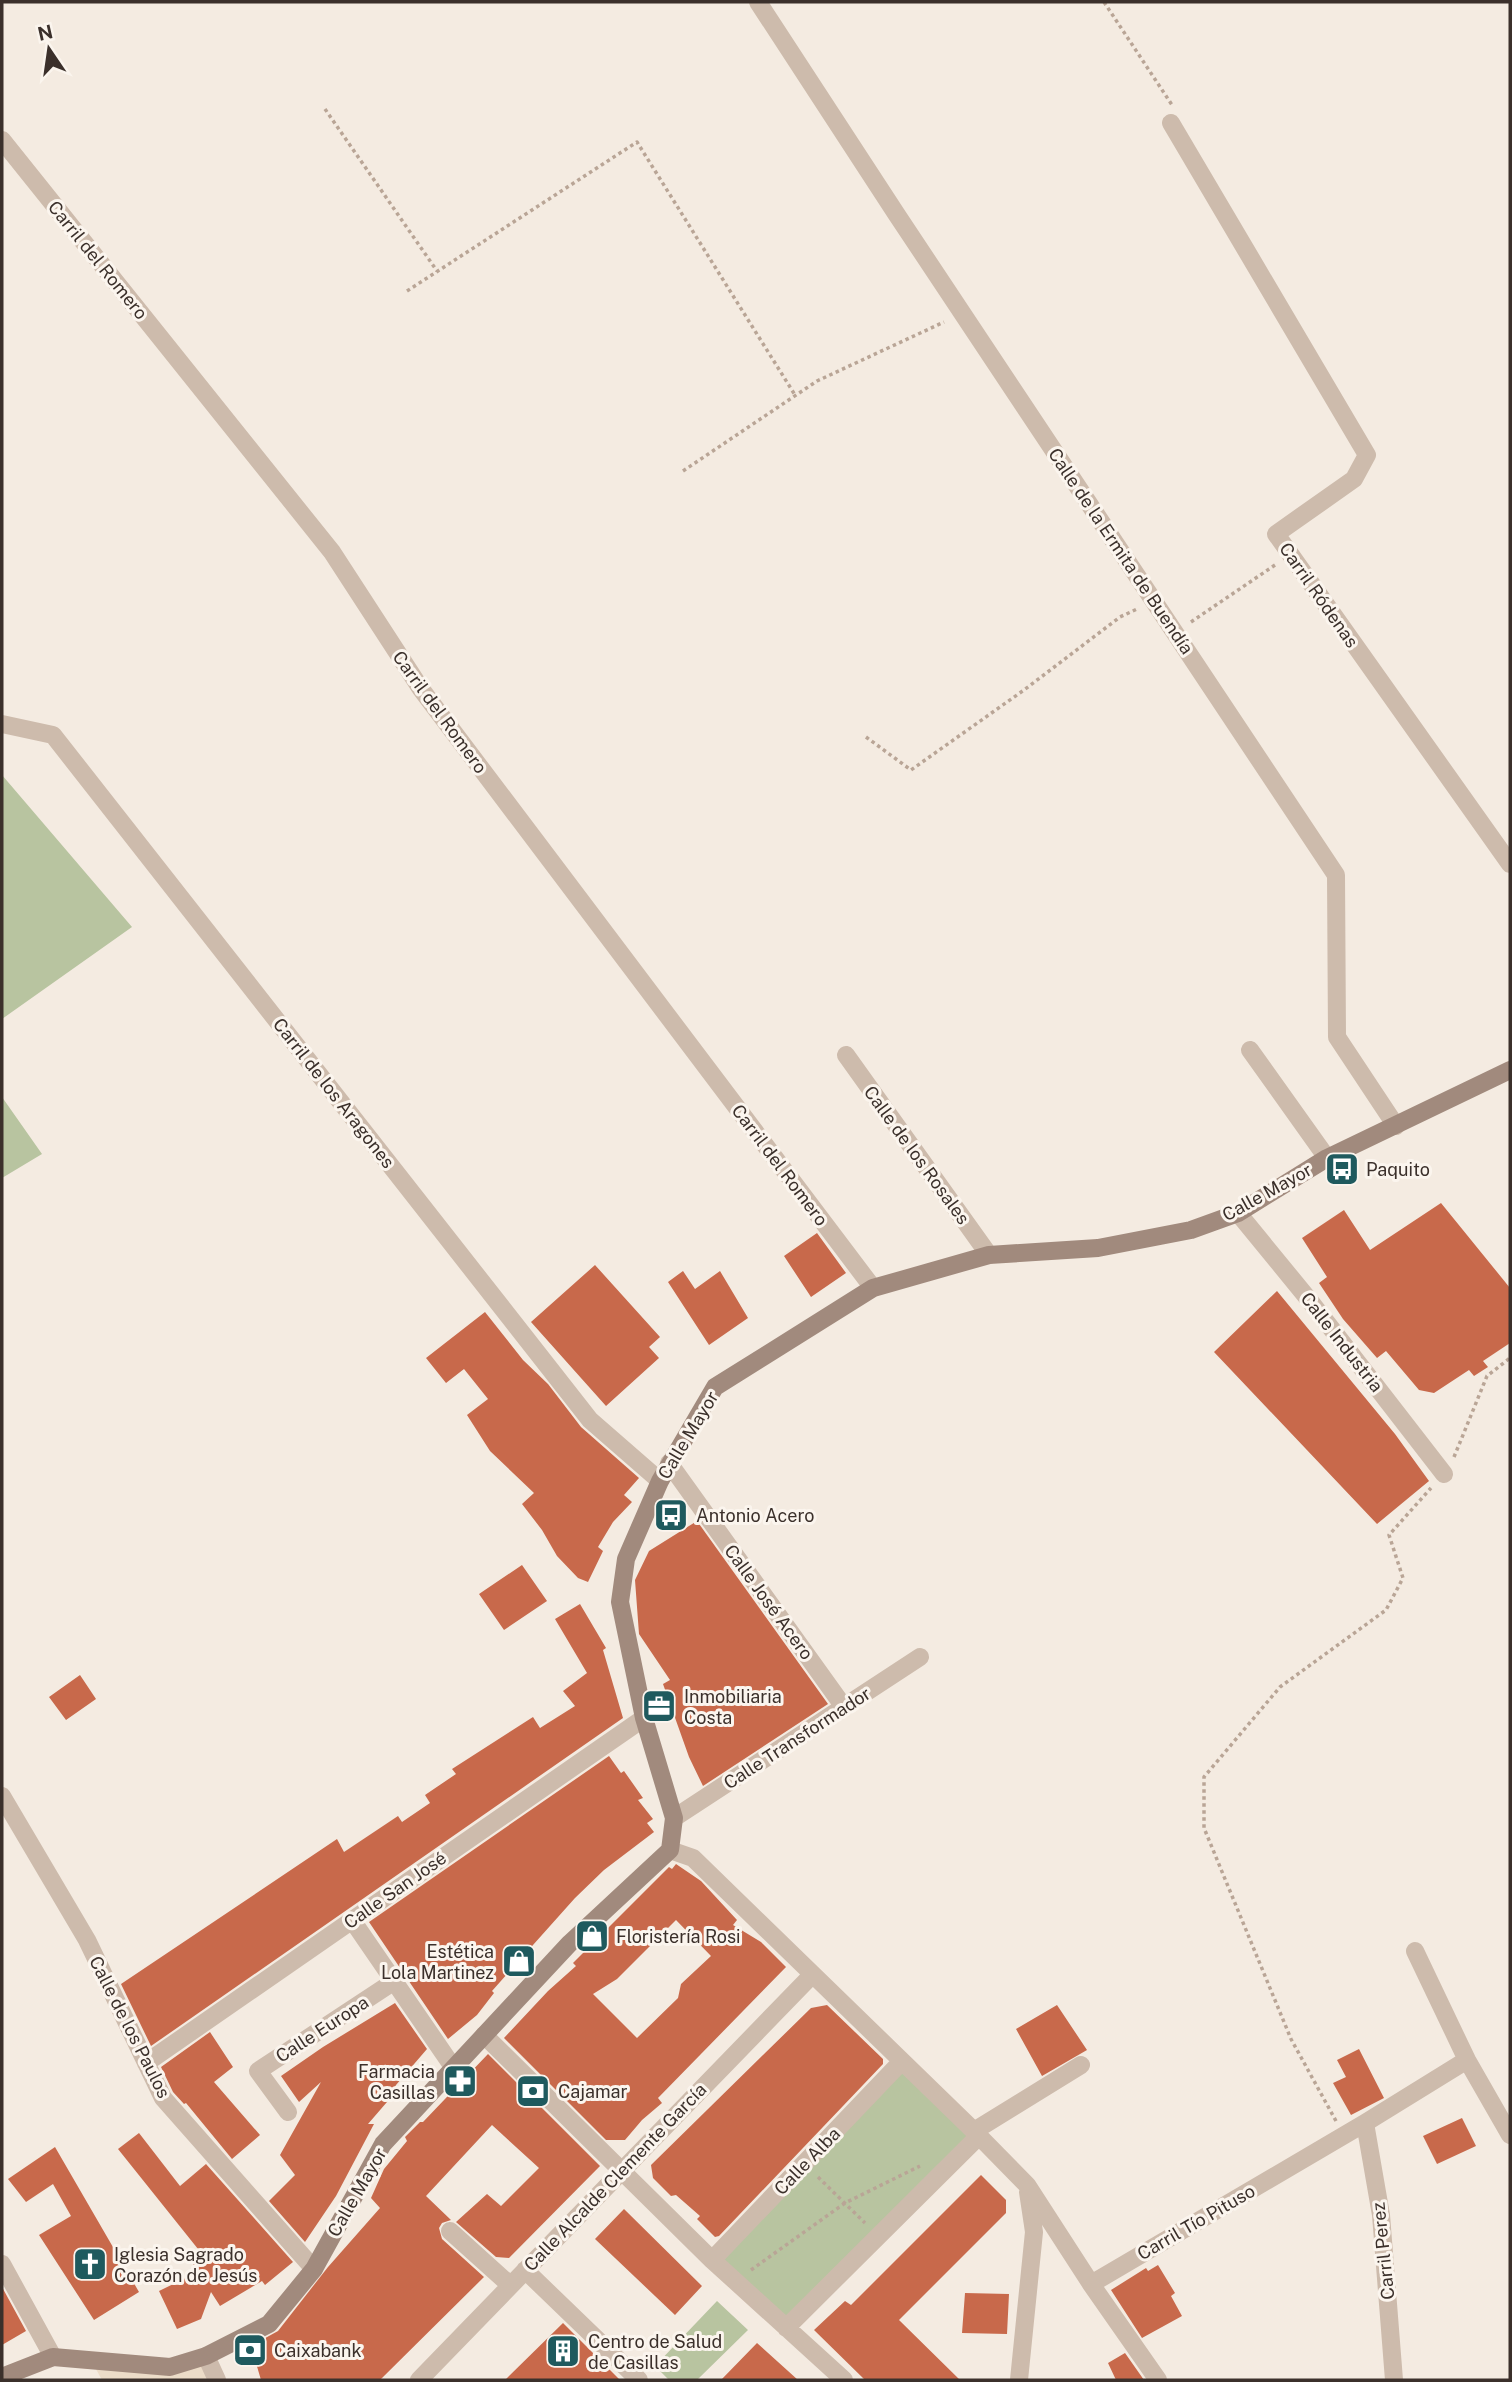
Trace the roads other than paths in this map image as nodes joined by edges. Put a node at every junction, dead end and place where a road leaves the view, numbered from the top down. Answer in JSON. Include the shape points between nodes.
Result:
{"nodes":[{"id":1,"x":758,"y":2,"type":"edge"},
{"id":2,"x":1171,"y":123,"type":"road end"},
{"id":3,"x":2,"y":140,"type":"edge"},
{"id":4,"x":2,"y":724,"type":"edge"},
{"id":5,"x":1510,"y":864,"type":"edge"},
{"id":6,"x":1250,"y":1049,"type":"dead end"},
{"id":7,"x":846,"y":1055,"type":"dead end"},
{"id":8,"x":1510,"y":1070,"type":"edge"},
{"id":9,"x":1396,"y":1126,"type":"junction"},
{"id":10,"x":1327,"y":1158,"type":"junction"},
{"id":11,"x":1237,"y":1213,"type":"junction"},
{"id":12,"x":989,"y":1255,"type":"junction"},
{"id":13,"x":873,"y":1288,"type":"junction"},
{"id":14,"x":669,"y":1463,"type":"junction"},
{"id":15,"x":1444,"y":1474,"type":"road end"},
{"id":16,"x":660,"y":1481,"type":"junction"},
{"id":17,"x":920,"y":1657,"type":"dead end"},
{"id":18,"x":844,"y":1707,"type":"junction"},
{"id":19,"x":644,"y":1718,"type":"junction"},
{"id":20,"x":2,"y":1796,"type":"edge"},
{"id":21,"x":674,"y":1818,"type":"junction"},
{"id":22,"x":670,"y":1850,"type":"junction"},
{"id":23,"x":352,"y":1920,"type":"junction"},
{"id":24,"x":1415,"y":1951,"type":"dead end"},
{"id":25,"x":812,"y":1975,"type":"junction"},
{"id":26,"x":393,"y":1982,"type":"junction"},
{"id":27,"x":484,"y":2035,"type":"junction"},
{"id":28,"x":1467,"y":2060,"type":"junction"},
{"id":29,"x":902,"y":2061,"type":"junction"},
{"id":30,"x":146,"y":2063,"type":"junction"},
{"id":31,"x":1081,"y":2065,"type":"dead end"},
{"id":32,"x":453,"y":2067,"type":"junction"},
{"id":33,"x":288,"y":2112,"type":"dead end"},
{"id":34,"x":1365,"y":2123,"type":"junction"},
{"id":35,"x":976,"y":2134,"type":"junction"},
{"id":36,"x":1510,"y":2135,"type":"edge"},
{"id":37,"x":623,"y":2170,"type":"junction"},
{"id":38,"x":1027,"y":2185,"type":"junction"},
{"id":39,"x":450,"y":2231,"type":"dead end"},
{"id":40,"x":712,"y":2260,"type":"junction"},
{"id":41,"x":2,"y":2264,"type":"edge"},
{"id":42,"x":314,"y":2269,"type":"junction"},
{"id":43,"x":525,"y":2270,"type":"junction"},
{"id":44,"x":1091,"y":2284,"type":"junction"},
{"id":45,"x":510,"y":2286,"type":"junction"},
{"id":46,"x":786,"y":2328,"type":"junction"},
{"id":47,"x":206,"y":2356,"type":"junction"},
{"id":48,"x":53,"y":2357,"type":"junction"},
{"id":49,"x":2,"y":2377,"type":"edge"},
{"id":50,"x":217,"y":2380,"type":"edge"},
{"id":51,"x":419,"y":2380,"type":"edge"},
{"id":52,"x":639,"y":2380,"type":"edge"},
{"id":53,"x":844,"y":2380,"type":"edge"},
{"id":54,"x":1019,"y":2380,"type":"edge"},
{"id":55,"x":1158,"y":2380,"type":"edge"},
{"id":56,"x":1394,"y":2380,"type":"edge"}],
"edges":[{"from":1,"to":9,"type":"street","name":"Calle de la Ermita de Buendía","via":[[1336,876],[1337,1037]]},
{"from":2,"to":5,"type":"street","name":"Carril Ródenas","via":[[1367,455],[1354,479],[1276,534]]},
{"from":3,"to":13,"type":"street","name":"Carril del Romero","via":[[332,552],[421,689]]},
{"from":4,"to":16,"type":"street","name":"Carril de los Aragones","via":[[53,735],[590,1420]]},
{"from":6,"to":10,"type":"street"},
{"from":7,"to":12,"type":"street","name":"Calle de los Rosales"},
{"from":8,"to":9,"type":"street","name":"Calle Mayor"},
{"from":9,"to":10,"type":"street","name":"Calle Mayor"},
{"from":10,"to":11,"type":"street","name":"Calle Mayor"},
{"from":11,"to":12,"type":"street","name":"Calle Mayor","via":[[1191,1230],[1098,1248]]},
{"from":11,"to":15,"type":"street","name":"Calle Industria"},
{"from":12,"to":13,"type":"street","name":"Calle Mayor"},
{"from":13,"to":14,"type":"street","name":"Calle Mayor","via":[[715,1387]]},
{"from":14,"to":16,"type":"street","name":"Calle Mayor"},
{"from":14,"to":18,"type":"street","name":"Calle José Acero"},
{"from":16,"to":19,"type":"street","name":"Calle Mayor","via":[[626,1559],[620,1602]]},
{"from":17,"to":18,"type":"street","name":"Calle Transformador"},
{"from":18,"to":21,"type":"street","name":"Calle Transformador"},
{"from":19,"to":21,"type":"street","name":"Calle Mayor"},
{"from":19,"to":23,"type":"street","name":"Calle San José"},
{"from":20,"to":30,"type":"street","name":"Calle de los Paulos","via":[[87,1940]]},
{"from":21,"to":22,"type":"street","name":"Calle Mayor"},
{"from":22,"to":25,"type":"street","via":[[693,1858]]},
{"from":22,"to":27,"type":"street","name":"Calle Mayor","via":[[570,1943]]},
{"from":23,"to":26,"type":"street"},
{"from":23,"to":30,"type":"street","name":"Calle San José"},
{"from":24,"to":28,"type":"street"},
{"from":25,"to":29,"type":"street"},
{"from":25,"to":37,"type":"street","name":"Calle Alcalde Clemente García"},
{"from":26,"to":32,"type":"street"},
{"from":26,"to":33,"type":"street","name":"Calle Europa","via":[[258,2071]]},
{"from":27,"to":32,"type":"street","name":"Calle Mayor"},
{"from":27,"to":37,"type":"street"},
{"from":28,"to":34,"type":"street","name":"Carril Tío Pituso"},
{"from":28,"to":36,"type":"street"},
{"from":29,"to":35,"type":"street"},
{"from":29,"to":40,"type":"street","name":"Calle Alba"},
{"from":30,"to":42,"type":"street","name":"Calle de los Paulos","via":[[163,2098]]},
{"from":31,"to":35,"type":"street"},
{"from":32,"to":42,"type":"street","name":"Calle Mayor","via":[[383,2144]]},
{"from":34,"to":44,"type":"street","name":"Carril Tío Pituso"},
{"from":34,"to":56,"type":"street","name":"Carril Perez","via":[[1381,2215]]},
{"from":35,"to":38,"type":"street"},
{"from":35,"to":46,"type":"street"},
{"from":37,"to":40,"type":"street"},
{"from":37,"to":43,"type":"street","name":"Calle Alcalde Clemente García"},
{"from":38,"to":44,"type":"street"},
{"from":38,"to":54,"type":"street","via":[[1034,2232]]},
{"from":39,"to":45,"type":"street"},
{"from":40,"to":46,"type":"street"},
{"from":41,"to":48,"type":"street"},
{"from":42,"to":47,"type":"street","name":"Calle Mayor","via":[[269,2324]]},
{"from":43,"to":45,"type":"street","name":"Calle Alcalde Clemente García"},
{"from":43,"to":52,"type":"street"},
{"from":44,"to":55,"type":"street"},
{"from":45,"to":51,"type":"street","name":"Calle Alcalde Clemente García"},
{"from":46,"to":53,"type":"street"},
{"from":47,"to":48,"type":"street","name":"Calle Mayor","via":[[170,2367]]},
{"from":47,"to":50,"type":"street"},
{"from":48,"to":49,"type":"street"}]}
